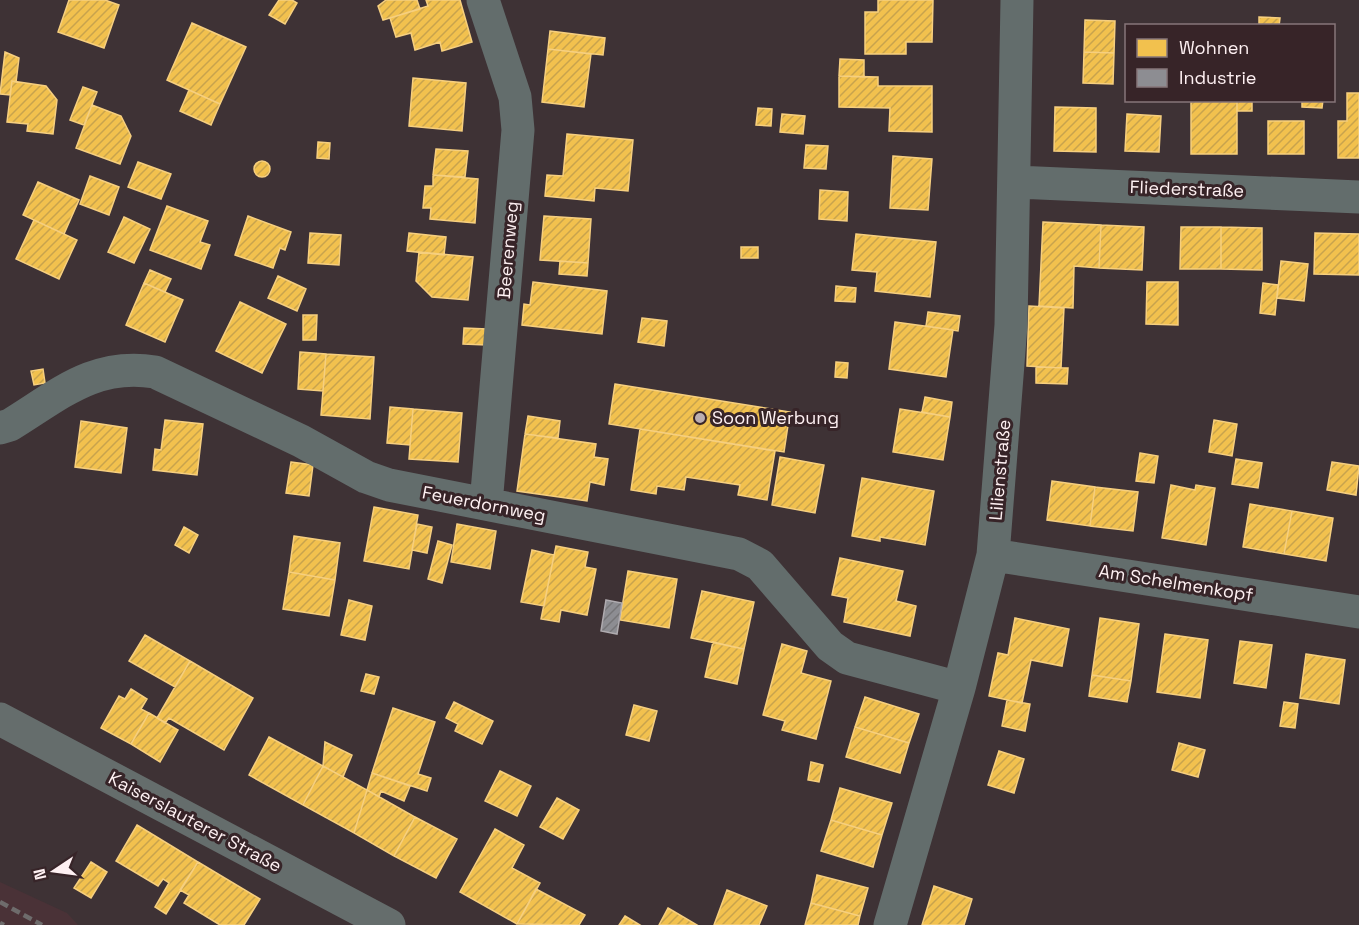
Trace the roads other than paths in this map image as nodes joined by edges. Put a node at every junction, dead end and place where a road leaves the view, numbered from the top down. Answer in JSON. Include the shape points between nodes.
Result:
{"nodes":[{"id":1,"x":483,"y":0,"type":"edge"},
{"id":2,"x":1017,"y":0,"type":"edge"},
{"id":3,"x":1015,"y":182,"type":"junction"},
{"id":4,"x":1359,"y":197,"type":"edge"},
{"id":5,"x":0,"y":428,"type":"edge"},
{"id":6,"x":486,"y":504,"type":"junction"},
{"id":7,"x":993,"y":555,"type":"junction"},
{"id":8,"x":1359,"y":612,"type":"edge"},
{"id":9,"x":959,"y":688,"type":"junction"},
{"id":10,"x":0,"y":719,"type":"edge"},
{"id":11,"x":389,"y":925,"type":"edge"},
{"id":12,"x":890,"y":925,"type":"edge"}],
"edges":[{"from":1,"to":6,"type":"street","name":"Beerenweg","via":[[515,97],[518,130]]},
{"from":2,"to":3,"type":"street","name":"Lilienstraße"},
{"from":3,"to":4,"type":"street","name":"Fliederstraße"},
{"from":3,"to":7,"type":"street","name":"Lilienstraße","via":[[1011,325]]},
{"from":5,"to":6,"type":"street","name":"Feuerdornweg","via":[[76,384],[130,368],[155,372],[213,398],[366,477]]},
{"from":6,"to":9,"type":"street","name":"Feuerdornweg","via":[[739,554],[760,565],[830,646],[847,658]]},
{"from":7,"to":8,"type":"street","name":"Am Schelmenkopf"},
{"from":7,"to":9,"type":"street","name":"Lilienstraße"},
{"from":9,"to":12,"type":"street","name":"Lilienstraße"},
{"from":10,"to":11,"type":"main road","name":"Kaiserslauterer Straße"}]}
